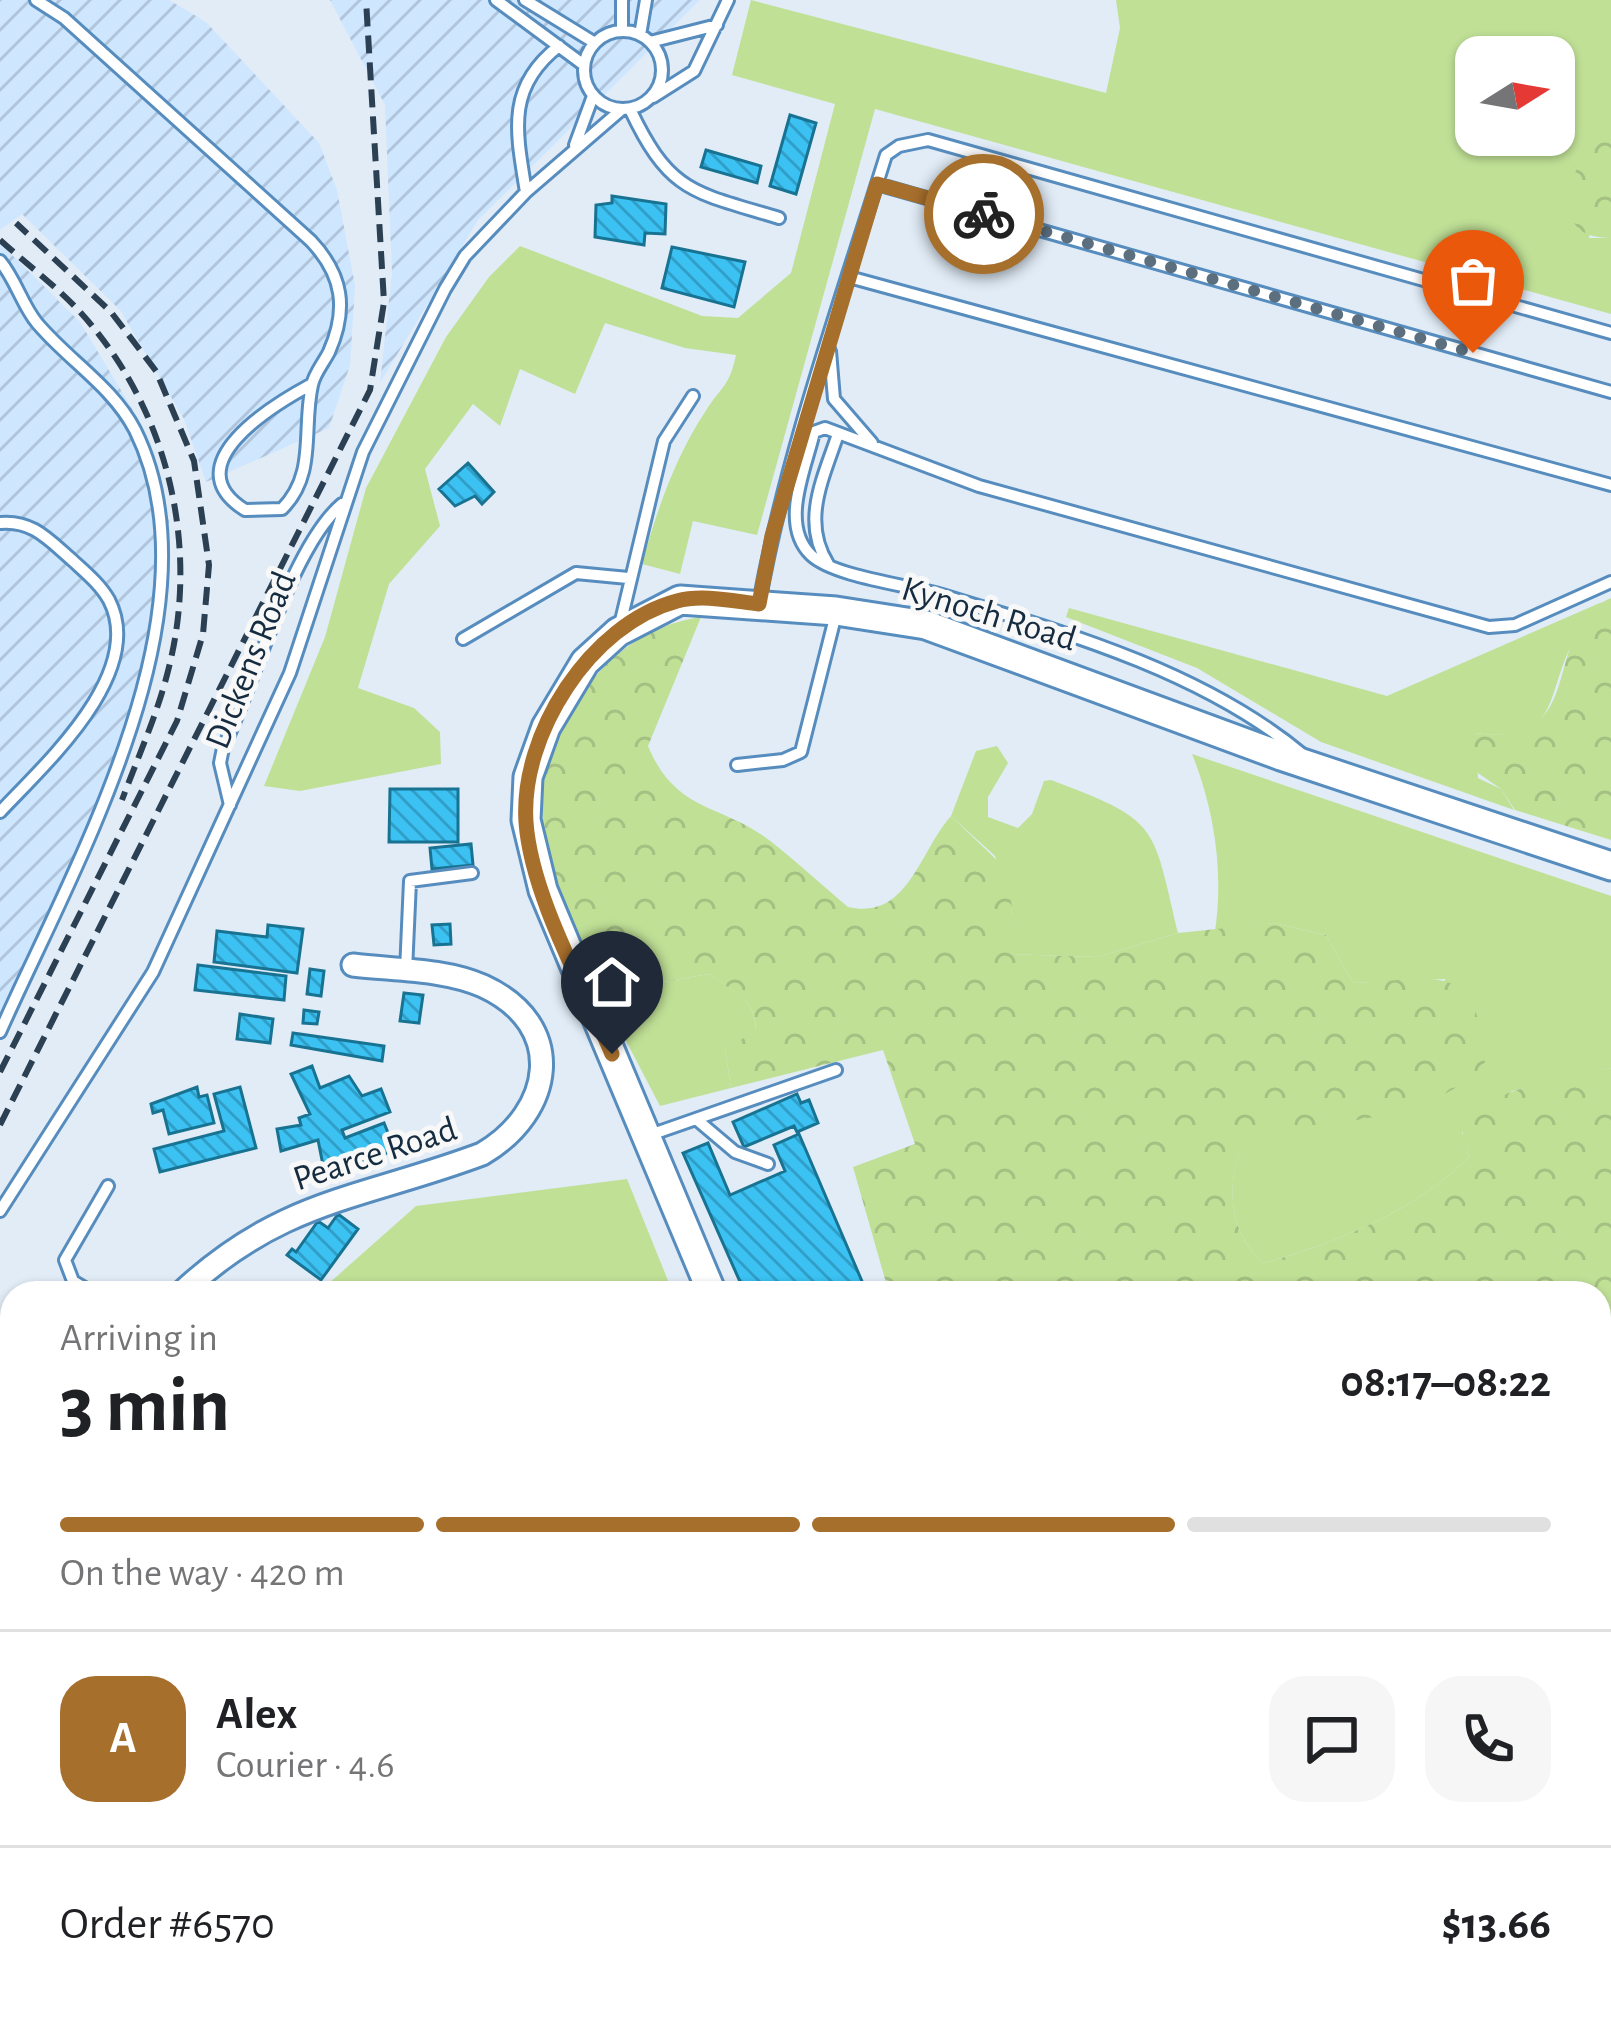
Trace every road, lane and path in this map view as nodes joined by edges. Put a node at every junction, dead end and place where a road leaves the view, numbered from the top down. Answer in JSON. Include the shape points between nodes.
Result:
{"nodes":[{"id":1,"x":36,"y":0,"type":"edge"},
{"id":2,"x":496,"y":0,"type":"edge"},
{"id":3,"x":525,"y":0,"type":"edge"},
{"id":4,"x":622,"y":0,"type":"edge"},
{"id":5,"x":646,"y":0,"type":"edge"},
{"id":6,"x":728,"y":0,"type":"edge"},
{"id":7,"x":717,"y":25,"type":"junction"},
{"id":8,"x":622,"y":31,"type":"junction"},
{"id":9,"x":645,"y":38,"type":"junction"},
{"id":10,"x":595,"y":43,"type":"junction"},
{"id":11,"x":559,"y":46,"type":"junction"},
{"id":12,"x":584,"y":65,"type":"junction"},
{"id":13,"x":592,"y":96,"type":"junction"},
{"id":14,"x":651,"y":98,"type":"junction"},
{"id":15,"x":626,"y":110,"type":"junction"},
{"id":16,"x":574,"y":148,"type":"junction"},
{"id":17,"x":877,"y":184,"type":"junction"},
{"id":18,"x":526,"y":192,"type":"junction"},
{"id":19,"x":779,"y":218,"type":"dead end"},
{"id":20,"x":0,"y":261,"type":"edge"},
{"id":21,"x":849,"y":277,"type":"junction"},
{"id":22,"x":1611,"y":333,"type":"edge"},
{"id":23,"x":830,"y":335,"type":"junction"},
{"id":24,"x":312,"y":384,"type":"junction"},
{"id":25,"x":1611,"y":392,"type":"edge"},
{"id":26,"x":693,"y":396,"type":"dead end"},
{"id":27,"x":838,"y":434,"type":"junction"},
{"id":28,"x":881,"y":450,"type":"junction"},
{"id":29,"x":1611,"y":485,"type":"edge"},
{"id":30,"x":344,"y":502,"type":"junction"},
{"id":31,"x":0,"y":523,"type":"edge"},
{"id":32,"x":830,"y":567,"type":"junction"},
{"id":33,"x":628,"y":578,"type":"junction"},
{"id":34,"x":1611,"y":582,"type":"edge"},
{"id":35,"x":759,"y":604,"type":"junction"},
{"id":36,"x":836,"y":611,"type":"junction"},
{"id":37,"x":618,"y":632,"type":"junction"},
{"id":38,"x":464,"y":639,"type":"dead end"},
{"id":39,"x":737,"y":764,"type":"dead end"},
{"id":40,"x":1317,"y":768,"type":"junction"},
{"id":41,"x":230,"y":806,"type":"junction"},
{"id":42,"x":0,"y":812,"type":"edge"},
{"id":43,"x":1611,"y":866,"type":"edge"},
{"id":44,"x":472,"y":873,"type":"dead end"},
{"id":45,"x":353,"y":964,"type":"dead end"},
{"id":46,"x":406,"y":971,"type":"junction"},
{"id":47,"x":0,"y":1032,"type":"edge"},
{"id":48,"x":836,"y":1070,"type":"dead end"},
{"id":49,"x":696,"y":1119,"type":"junction"},
{"id":50,"x":647,"y":1136,"type":"junction"},
{"id":51,"x":768,"y":1164,"type":"dead end"},
{"id":52,"x":108,"y":1186,"type":"dead end"},
{"id":53,"x":0,"y":1210,"type":"edge"},
{"id":54,"x":75,"y":1281,"type":"edge"},
{"id":55,"x":194,"y":1281,"type":"edge"},
{"id":56,"x":707,"y":1281,"type":"edge"}],
"edges":[{"from":1,"to":24,"type":"lane","via":[[326,256],[340,288],[340,317]]},
{"from":2,"to":11,"type":"lane"},
{"from":3,"to":10,"type":"lane"},
{"from":4,"to":8,"type":"lane"},
{"from":5,"to":9,"type":"lane"},
{"from":6,"to":7,"type":"lane"},
{"from":7,"to":9,"type":"lane"},
{"from":7,"to":14,"type":"lane","via":[[694,71]]},
{"from":8,"to":9,"type":"lane"},
{"from":8,"to":10,"type":"lane"},
{"from":9,"to":14,"type":"lane","via":[[662,63]]},
{"from":10,"to":12,"type":"lane"},
{"from":11,"to":12,"type":"lane"},
{"from":11,"to":18,"type":"lane","via":[[532,69],[520,94]]},
{"from":12,"to":13,"type":"lane"},
{"from":13,"to":15,"type":"lane"},
{"from":13,"to":16,"type":"lane","name":"Dickens Road"},
{"from":14,"to":15,"type":"lane"},
{"from":15,"to":16,"type":"lane","name":"Dickens Road"},
{"from":15,"to":19,"type":"lane","via":[[678,184]]},
{"from":16,"to":18,"type":"lane","name":"Dickens Road"},
{"from":17,"to":21,"type":"lane"},
{"from":17,"to":22,"type":"lane","via":[[886,155],[928,140]]},
{"from":17,"to":25,"type":"lane"},
{"from":18,"to":30,"type":"lane","name":"Dickens Road","via":[[445,289]]},
{"from":20,"to":47,"type":"lane","via":[[32,316],[118,401],[136,434],[160,517],[164,578],[135,713]]},
{"from":21,"to":23,"type":"lane"},
{"from":21,"to":29,"type":"lane"},
{"from":23,"to":28,"type":"lane","via":[[834,399]]},
{"from":23,"to":35,"type":"lane"},
{"from":24,"to":24,"type":"lane","via":[[297,493],[281,509],[245,510],[223,488],[219,470],[230,445],[251,418]]},
{"from":26,"to":33,"type":"lane","via":[[664,442]]},
{"from":27,"to":28,"type":"lane"},
{"from":27,"to":32,"type":"lane","via":[[813,511],[817,547]]},
{"from":27,"to":32,"type":"lane","via":[[814,432],[795,512],[802,542]]},
{"from":28,"to":34,"type":"lane","via":[[979,486],[1489,628],[1514,625]]},
{"from":30,"to":41,"type":"lane","name":"Dickens Road","via":[[290,673]]},
{"from":30,"to":41,"type":"lane","via":[[306,553],[223,748]]},
{"from":31,"to":42,"type":"lane","via":[[39,530],[94,580],[116,626],[114,662],[95,702]]},
{"from":32,"to":40,"type":"lane","via":[[971,604],[1198,686]]},
{"from":33,"to":37,"type":"lane"},
{"from":33,"to":38,"type":"lane","via":[[576,573]]},
{"from":35,"to":36,"type":"street","name":"Kynoch Road"},
{"from":35,"to":37,"type":"street","name":"Kynoch Road","via":[[680,600]]},
{"from":36,"to":39,"type":"lane","via":[[801,752]]},
{"from":36,"to":40,"type":"street","name":"Kynoch Road","via":[[926,626]]},
{"from":37,"to":50,"type":"street","name":"Kynoch Road","via":[[585,662],[546,727],[528,777],[526,820],[543,890]]},
{"from":40,"to":43,"type":"street","name":"Kynoch Road"},
{"from":41,"to":53,"type":"lane","name":"Dickens Road","via":[[153,972]]},
{"from":44,"to":46,"type":"lane","via":[[410,881]]},
{"from":45,"to":46,"type":"street","name":"Pearce Road"},
{"from":46,"to":55,"type":"street","name":"Pearce Road","via":[[466,980],[505,1000],[536,1039],[543,1086],[534,1105],[482,1154],[307,1208],[229,1250]]},
{"from":48,"to":49,"type":"lane"},
{"from":49,"to":50,"type":"lane"},
{"from":49,"to":51,"type":"lane","via":[[735,1152]]},
{"from":50,"to":56,"type":"street","name":"Kynoch Road"},
{"from":52,"to":54,"type":"lane","via":[[65,1260]]}]}
